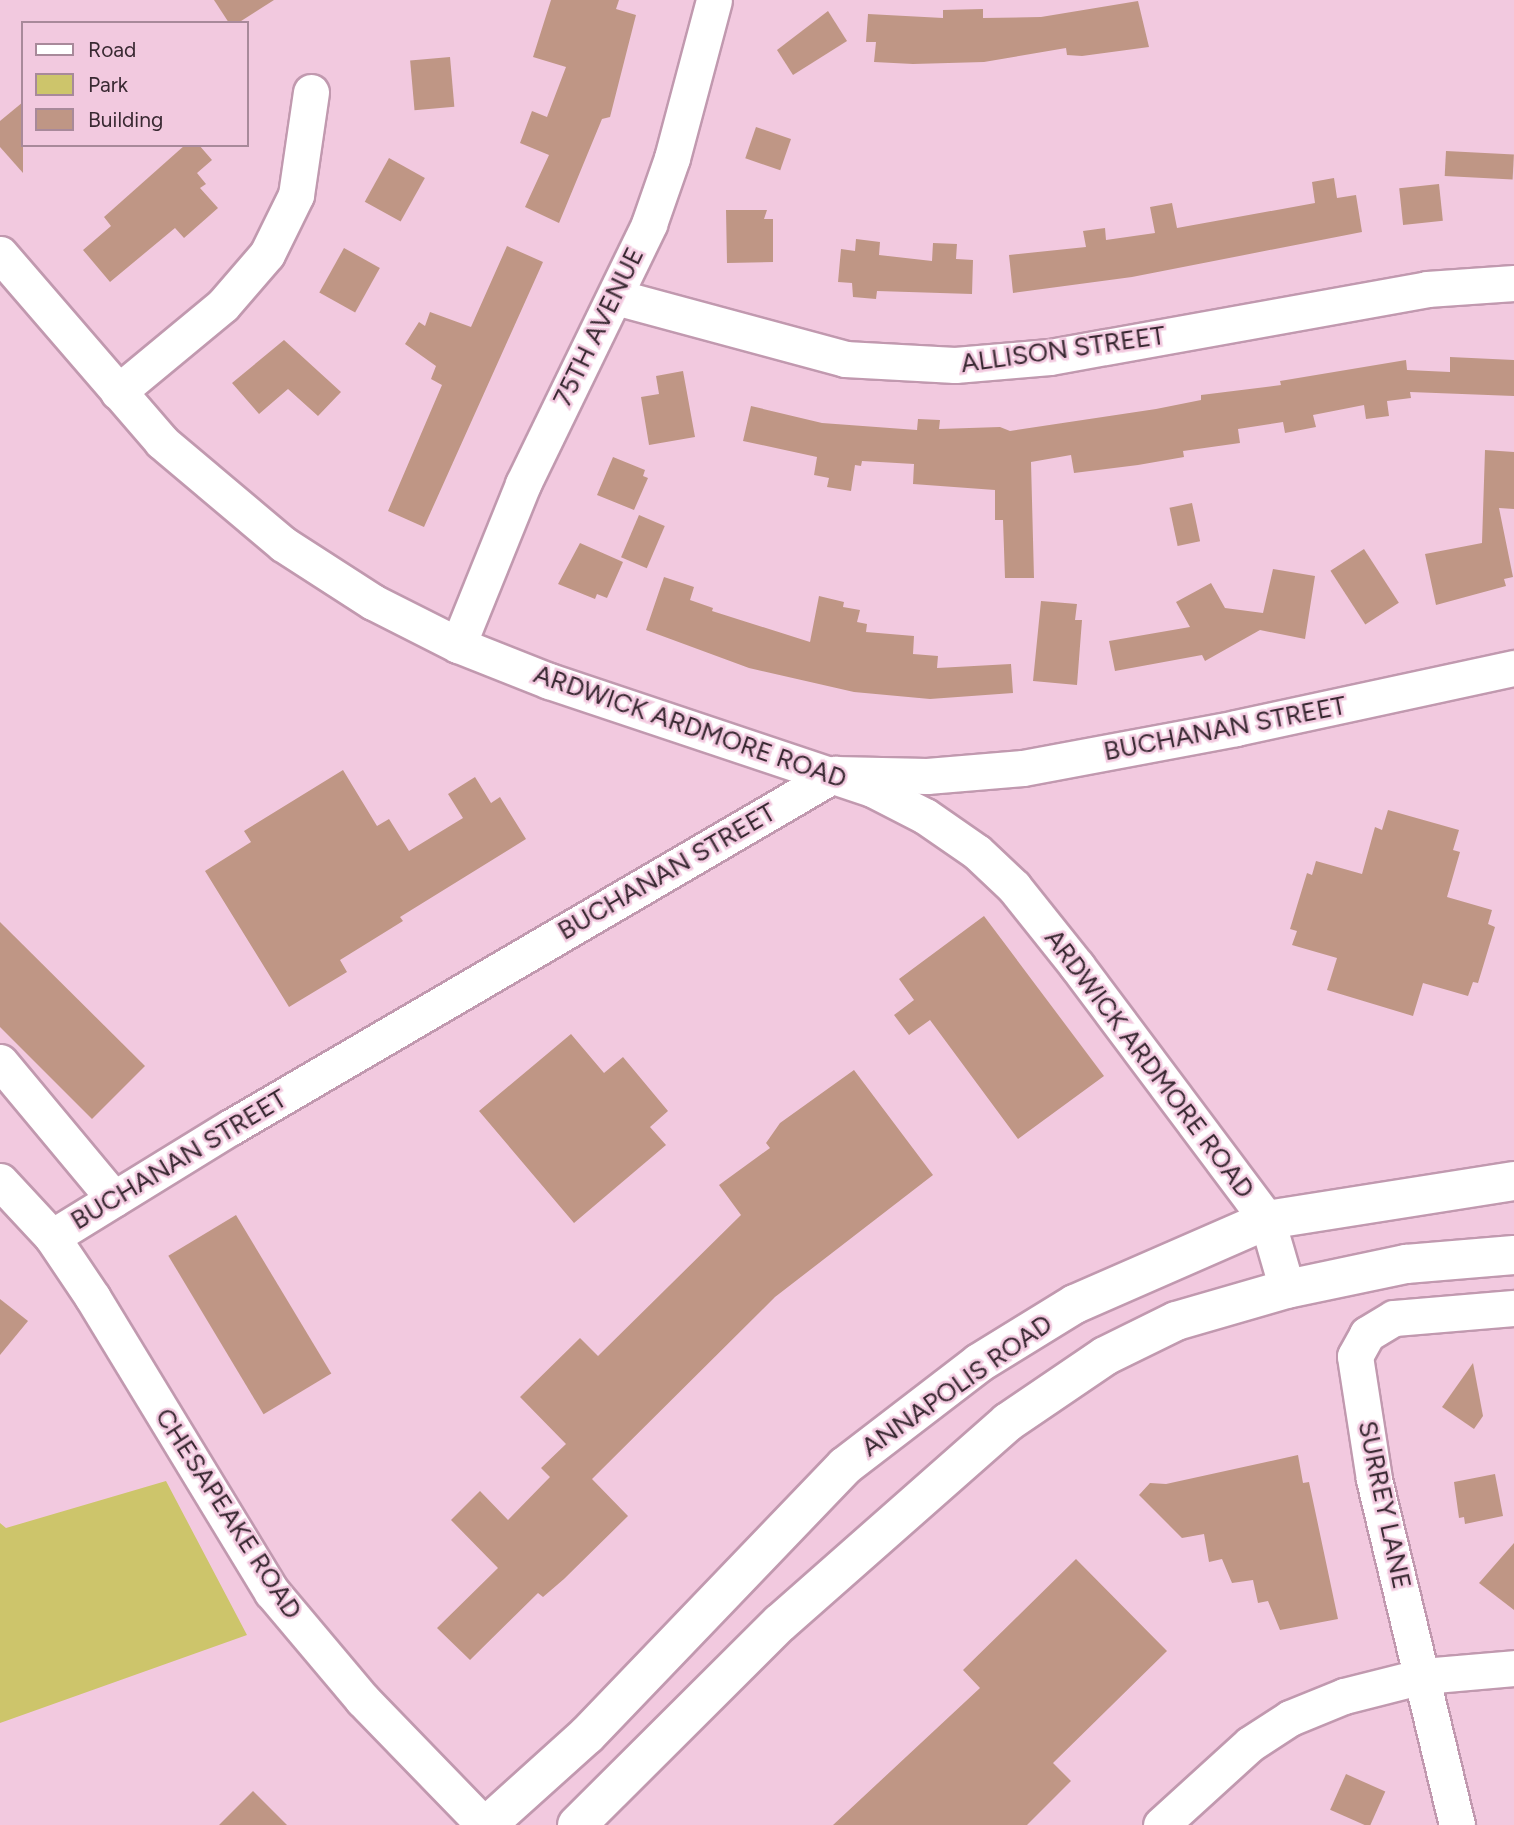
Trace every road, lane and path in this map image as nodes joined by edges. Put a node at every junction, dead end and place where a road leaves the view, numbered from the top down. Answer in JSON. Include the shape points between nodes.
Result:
{"nodes":[{"id":1,"x":714,"y":0,"type":"edge"},
{"id":2,"x":311,"y":92,"type":"dead end"},
{"id":3,"x":0,"y":254,"type":"edge"},
{"id":4,"x":1514,"y":283,"type":"edge"},
{"id":5,"x":616,"y":297,"type":"junction"},
{"id":6,"x":118,"y":393,"type":"junction"},
{"id":7,"x":458,"y":645,"type":"junction"},
{"id":8,"x":1514,"y":668,"type":"edge"},
{"id":9,"x":835,"y":774,"type":"junction"},
{"id":10,"x":0,"y":1062,"type":"edge"},
{"id":11,"x":0,"y":1181,"type":"edge"},
{"id":12,"x":1514,"y":1181,"type":"edge"},
{"id":13,"x":114,"y":1199,"type":"junction"},
{"id":14,"x":1267,"y":1220,"type":"junction"},
{"id":15,"x":52,"y":1237,"type":"junction"},
{"id":16,"x":1514,"y":1255,"type":"edge"},
{"id":17,"x":1287,"y":1289,"type":"junction"},
{"id":18,"x":1514,"y":1308,"type":"edge"},
{"id":19,"x":1514,"y":1668,"type":"edge"},
{"id":20,"x":1423,"y":1676,"type":"junction"},
{"id":21,"x":485,"y":1825,"type":"edge"},
{"id":22,"x":577,"y":1825,"type":"edge"},
{"id":23,"x":1161,"y":1825,"type":"edge"},
{"id":24,"x":1457,"y":1825,"type":"edge"}],
"edges":[{"from":1,"to":5,"type":"street","name":"75TH AVENUE","via":[[673,158]]},
{"from":2,"to":6,"type":"street","via":[[296,195],[267,254],[223,305]]},
{"from":3,"to":6,"type":"street","name":"ARDWICK ARDMORE ROAD"},
{"from":4,"to":5,"type":"street","name":"ALLISON STREET","via":[[1427,289],[1050,356],[955,365],[845,359]]},
{"from":5,"to":7,"type":"street","name":"75TH AVENUE","via":[[523,484]]},
{"from":6,"to":7,"type":"street","name":"ARDWICK ARDMORE ROAD","via":[[162,442],[283,544],[373,602]]},
{"from":7,"to":9,"type":"street","name":"ARDWICK ARDMORE ROAD","via":[[549,681]]},
{"from":8,"to":9,"type":"street","name":"BUCHANAN STREET","via":[[1023,768],[927,776]]},
{"from":9,"to":13,"type":"street","name":"BUCHANAN STREET"},
{"from":9,"to":14,"type":"street","name":"ARDWICK ARDMORE ROAD","via":[[925,816],[977,852],[1014,887]]},
{"from":10,"to":13,"type":"street"},
{"from":11,"to":15,"type":"street","name":"CHESAPEAKE ROAD"},
{"from":12,"to":14,"type":"main road","name":"ANNAPOLIS ROAD"},
{"from":13,"to":15,"type":"street","name":"BUCHANAN STREET"},
{"from":14,"to":17,"type":"street","name":"ARDWICK ARDMORE ROAD"},
{"from":14,"to":21,"type":"main road","name":"ANNAPOLIS ROAD","via":[[1075,1304],[907,1416],[845,1466],[587,1735]]},
{"from":15,"to":21,"type":"street","name":"CHESAPEAKE ROAD","via":[[272,1592],[362,1699]]},
{"from":16,"to":17,"type":"main road","via":[[1406,1264]]},
{"from":17,"to":22,"type":"main road","via":[[1176,1321],[1105,1356],[1008,1422],[780,1623]]},
{"from":18,"to":20,"type":"street","name":"SURREY LANE","via":[[1394,1318],[1367,1334],[1355,1356],[1374,1479]]},
{"from":19,"to":20,"type":"street"},
{"from":20,"to":23,"type":"street","via":[[1344,1696],[1290,1718],[1250,1744]]},
{"from":20,"to":24,"type":"street","name":"SURREY LANE"}]}
